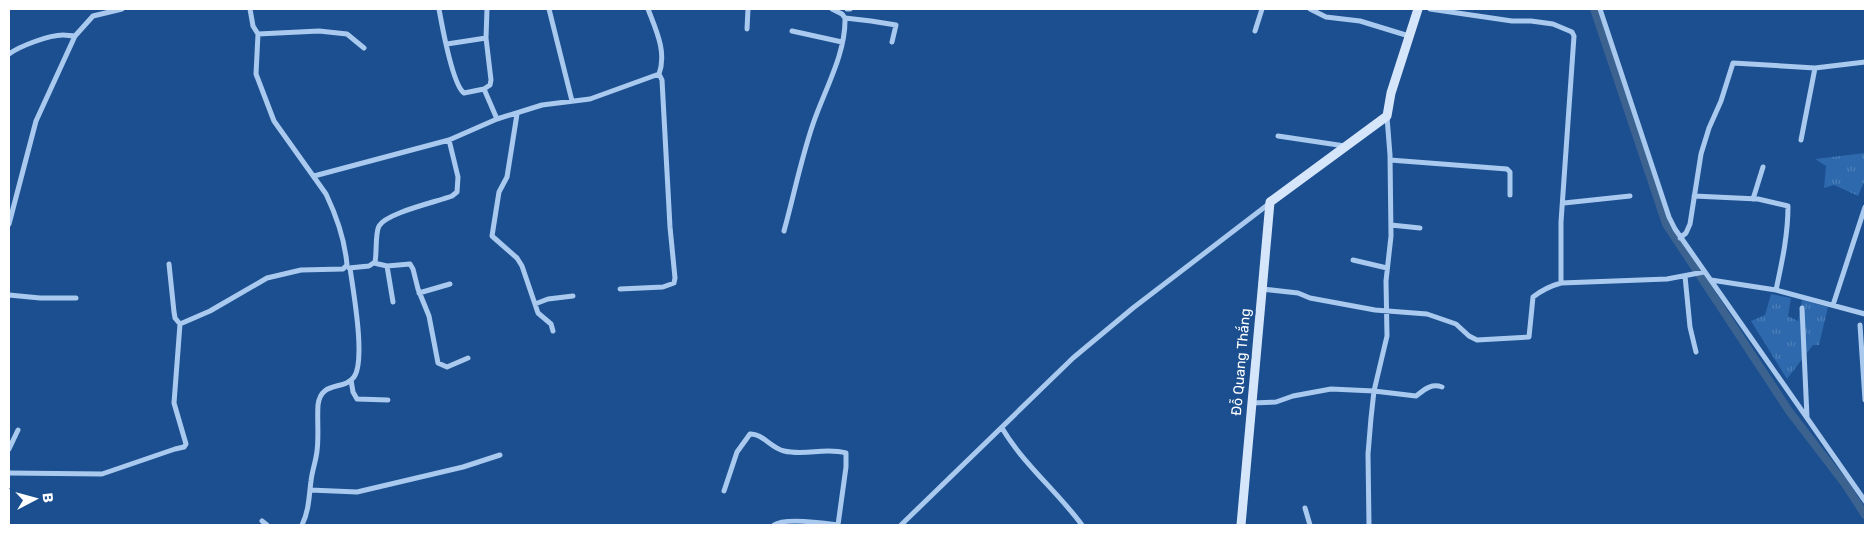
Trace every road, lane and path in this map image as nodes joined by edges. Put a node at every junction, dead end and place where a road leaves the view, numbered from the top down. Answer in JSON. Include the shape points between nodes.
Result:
{"nodes":[{"id":1,"x":122,"y":9,"type":"edge"},
{"id":2,"x":250,"y":9,"type":"edge"},
{"id":3,"x":439,"y":9,"type":"edge"},
{"id":4,"x":487,"y":9,"type":"edge"},
{"id":5,"x":549,"y":9,"type":"edge"},
{"id":6,"x":648,"y":9,"type":"edge"},
{"id":7,"x":748,"y":9,"type":"edge"},
{"id":8,"x":832,"y":9,"type":"edge"},
{"id":9,"x":1262,"y":9,"type":"edge"},
{"id":10,"x":1310,"y":9,"type":"edge"},
{"id":11,"x":1418,"y":9,"type":"edge"},
{"id":12,"x":1430,"y":9,"type":"edge"},
{"id":13,"x":1600,"y":9,"type":"edge"},
{"id":14,"x":846,"y":12,"type":"edge"},
{"id":15,"x":747,"y":29,"type":"dead end"},
{"id":16,"x":792,"y":31,"type":"dead end"},
{"id":17,"x":1255,"y":31,"type":"dead end"},
{"id":18,"x":258,"y":34,"type":"junction"},
{"id":19,"x":75,"y":36,"type":"junction"},
{"id":20,"x":1409,"y":36,"type":"junction"},
{"id":21,"x":486,"y":38,"type":"junction"},
{"id":22,"x":842,"y":42,"type":"junction"},
{"id":23,"x":892,"y":42,"type":"dead end"},
{"id":24,"x":447,"y":44,"type":"junction"},
{"id":25,"x":364,"y":48,"type":"dead end"},
{"id":26,"x":9,"y":54,"type":"edge"},
{"id":27,"x":1865,"y":62,"type":"edge"},
{"id":28,"x":1815,"y":68,"type":"junction"},
{"id":29,"x":659,"y":74,"type":"junction"},
{"id":30,"x":484,"y":90,"type":"junction"},
{"id":31,"x":572,"y":101,"type":"junction"},
{"id":32,"x":517,"y":114,"type":"junction"},
{"id":33,"x":1386,"y":116,"type":"junction"},
{"id":34,"x":497,"y":119,"type":"junction"},
{"id":35,"x":1278,"y":136,"type":"dead end"},
{"id":36,"x":449,"y":140,"type":"junction"},
{"id":37,"x":1801,"y":140,"type":"dead end"},
{"id":38,"x":1346,"y":147,"type":"junction"},
{"id":39,"x":1390,"y":160,"type":"junction"},
{"id":40,"x":1762,"y":167,"type":"dead end"},
{"id":41,"x":314,"y":176,"type":"junction"},
{"id":42,"x":1510,"y":195,"type":"dead end"},
{"id":43,"x":1630,"y":196,"type":"dead end"},
{"id":44,"x":1694,"y":196,"type":"junction"},
{"id":45,"x":1753,"y":199,"type":"junction"},
{"id":46,"x":1270,"y":202,"type":"junction"},
{"id":47,"x":1564,"y":203,"type":"junction"},
{"id":48,"x":1865,"y":207,"type":"edge"},
{"id":49,"x":9,"y":224,"type":"edge"},
{"id":50,"x":1391,"y":225,"type":"junction"},
{"id":51,"x":1420,"y":228,"type":"dead end"},
{"id":52,"x":784,"y":231,"type":"dead end"},
{"id":53,"x":1680,"y":238,"type":"junction"},
{"id":54,"x":1353,"y":260,"type":"dead end"},
{"id":55,"x":374,"y":263,"type":"junction"},
{"id":56,"x":169,"y":264,"type":"dead end"},
{"id":57,"x":387,"y":266,"type":"junction"},
{"id":58,"x":348,"y":268,"type":"junction"},
{"id":59,"x":1387,"y":268,"type":"junction"},
{"id":60,"x":1702,"y":272,"type":"junction"},
{"id":61,"x":1687,"y":275,"type":"junction"},
{"id":62,"x":1710,"y":280,"type":"junction"},
{"id":63,"x":1561,"y":283,"type":"junction"},
{"id":64,"x":450,"y":284,"type":"dead end"},
{"id":65,"x":620,"y":289,"type":"dead end"},
{"id":66,"x":1262,"y":289,"type":"junction"},
{"id":67,"x":1776,"y":290,"type":"junction"},
{"id":68,"x":419,"y":293,"type":"junction"},
{"id":69,"x":9,"y":295,"type":"edge"},
{"id":70,"x":574,"y":296,"type":"dead end"},
{"id":71,"x":76,"y":298,"type":"dead end"},
{"id":72,"x":393,"y":302,"type":"dead end"},
{"id":73,"x":535,"y":304,"type":"junction"},
{"id":74,"x":1833,"y":305,"type":"junction"},
{"id":75,"x":1802,"y":308,"type":"dead end"},
{"id":76,"x":1386,"y":310,"type":"junction"},
{"id":77,"x":1865,"y":314,"type":"edge"},
{"id":78,"x":180,"y":324,"type":"junction"},
{"id":79,"x":1860,"y":325,"type":"dead end"},
{"id":80,"x":553,"y":331,"type":"dead end"},
{"id":81,"x":1696,"y":352,"type":"dead end"},
{"id":82,"x":468,"y":358,"type":"dead end"},
{"id":83,"x":351,"y":380,"type":"junction"},
{"id":84,"x":1442,"y":387,"type":"dead end"},
{"id":85,"x":1374,"y":391,"type":"junction"},
{"id":86,"x":388,"y":400,"type":"dead end"},
{"id":87,"x":1865,"y":400,"type":"edge"},
{"id":88,"x":1251,"y":403,"type":"junction"},
{"id":89,"x":1807,"y":418,"type":"junction"},
{"id":90,"x":1002,"y":428,"type":"junction"},
{"id":91,"x":18,"y":430,"type":"dead end"},
{"id":92,"x":9,"y":449,"type":"edge"},
{"id":93,"x":500,"y":455,"type":"dead end"},
{"id":94,"x":9,"y":473,"type":"edge"},
{"id":95,"x":310,"y":490,"type":"junction"},
{"id":96,"x":724,"y":490,"type":"dead end"},
{"id":97,"x":1865,"y":501,"type":"edge"},
{"id":98,"x":1306,"y":508,"type":"dead end"},
{"id":99,"x":302,"y":525,"type":"edge"},
{"id":100,"x":774,"y":525,"type":"edge"},
{"id":101,"x":838,"y":525,"type":"edge"},
{"id":102,"x":901,"y":525,"type":"edge"},
{"id":103,"x":1082,"y":525,"type":"edge"},
{"id":104,"x":1241,"y":525,"type":"edge"},
{"id":105,"x":1310,"y":525,"type":"edge"},
{"id":106,"x":1368,"y":525,"type":"edge"}],
"edges":[{"from":1,"to":19,"type":"street","via":[[93,16]]},
{"from":2,"to":18,"type":"street"},
{"from":3,"to":24,"type":"street"},
{"from":4,"to":21,"type":"street"},
{"from":5,"to":31,"type":"street"},
{"from":6,"to":29,"type":"street","via":[[660,45],[662,66]]},
{"from":7,"to":15,"type":"street"},
{"from":8,"to":14,"type":"street"},
{"from":9,"to":17,"type":"street"},
{"from":10,"to":20,"type":"street","via":[[1326,18],[1360,21]]},
{"from":11,"to":20,"type":"street"},
{"from":12,"to":47,"type":"street","via":[[1553,24],[1572,32]]},
{"from":13,"to":53,"type":"street","via":[[1669,217]]},
{"from":14,"to":22,"type":"street"},
{"from":14,"to":23,"type":"street","via":[[896,26]]},
{"from":16,"to":22,"type":"street"},
{"from":18,"to":25,"type":"street","via":[[319,31],[347,34]]},
{"from":18,"to":41,"type":"street","via":[[256,74],[274,121]]},
{"from":19,"to":26,"type":"street","via":[[55,36]]},
{"from":19,"to":49,"type":"street","via":[[36,121]]},
{"from":20,"to":33,"type":"street"},
{"from":21,"to":24,"type":"street"},
{"from":21,"to":30,"type":"street","via":[[491,80]]},
{"from":22,"to":52,"type":"street","via":[[803,156]]},
{"from":24,"to":30,"type":"street","via":[[461,92]]},
{"from":27,"to":28,"type":"street"},
{"from":28,"to":37,"type":"street"},
{"from":28,"to":44,"type":"street","via":[[1732,63],[1701,154]]},
{"from":29,"to":31,"type":"street","via":[[602,95]]},
{"from":29,"to":65,"type":"street","via":[[662,80],[675,278],[674,283],[663,287]]},
{"from":30,"to":34,"type":"street"},
{"from":31,"to":32,"type":"street","via":[[542,105]]},
{"from":32,"to":34,"type":"street"},
{"from":32,"to":73,"type":"street","via":[[492,236],[518,258]]},
{"from":33,"to":38,"type":"street"},
{"from":33,"to":39,"type":"street"},
{"from":34,"to":36,"type":"street"},
{"from":35,"to":38,"type":"street"},
{"from":36,"to":41,"type":"street"},
{"from":36,"to":55,"type":"street","via":[[458,177],[457,192],[383,221],[378,230]]},
{"from":38,"to":46,"type":"street"},
{"from":39,"to":42,"type":"street","via":[[1507,169],[1510,172]]},
{"from":39,"to":50,"type":"street"},
{"from":40,"to":45,"type":"street"},
{"from":41,"to":58,"type":"street","via":[[332,206]]},
{"from":43,"to":47,"type":"street"},
{"from":44,"to":45,"type":"street"},
{"from":44,"to":53,"type":"street","via":[[1690,224]]},
{"from":45,"to":67,"type":"street","via":[[1788,206],[1788,225]]},
{"from":46,"to":66,"type":"street","name":"Đỗ Quang Thắng"},
{"from":46,"to":90,"type":"street","via":[[1132,308],[1073,358]]},
{"from":47,"to":63,"type":"street"},
{"from":48,"to":74,"type":"street"},
{"from":50,"to":51,"type":"street"},
{"from":50,"to":59,"type":"street"},
{"from":53,"to":60,"type":"street"},
{"from":54,"to":59,"type":"street"},
{"from":55,"to":57,"type":"street"},
{"from":55,"to":58,"type":"street"},
{"from":56,"to":78,"type":"street","via":[[175,318]]},
{"from":57,"to":68,"type":"street","via":[[410,264]]},
{"from":57,"to":72,"type":"street"},
{"from":58,"to":78,"type":"street","via":[[301,270],[267,278],[210,311]]},
{"from":58,"to":83,"type":"street","via":[[359,347],[358,366]]},
{"from":59,"to":76,"type":"street"},
{"from":60,"to":61,"type":"street"},
{"from":60,"to":62,"type":"street"},
{"from":61,"to":63,"type":"street"},
{"from":61,"to":81,"type":"street","via":[[1690,327]]},
{"from":62,"to":67,"type":"street"},
{"from":62,"to":89,"type":"street"},
{"from":63,"to":76,"type":"street","via":[[1533,297],[1528,337],[1478,340],[1456,324],[1427,314]]},
{"from":64,"to":68,"type":"street"},
{"from":66,"to":76,"type":"street"},
{"from":66,"to":88,"type":"street","name":"Đỗ Quang Thắng"},
{"from":67,"to":74,"type":"street"},
{"from":68,"to":82,"type":"street","via":[[429,316],[438,363],[447,368]]},
{"from":69,"to":71,"type":"street"},
{"from":70,"to":73,"type":"street"},
{"from":73,"to":80,"type":"street"},
{"from":74,"to":77,"type":"street"},
{"from":75,"to":89,"type":"street"},
{"from":76,"to":85,"type":"street","via":[[1386,336]]},
{"from":78,"to":94,"type":"street","via":[[174,403],[186,444],[184,447],[102,474]]},
{"from":79,"to":87,"type":"street"},
{"from":83,"to":86,"type":"street","via":[[357,400]]},
{"from":83,"to":95,"type":"street","via":[[325,390],[321,395],[317,452]]},
{"from":84,"to":85,"type":"street","via":[[1429,387],[1416,396]]},
{"from":85,"to":88,"type":"street","via":[[1331,389],[1276,402]]},
{"from":85,"to":106,"type":"street","via":[[1368,454]]},
{"from":88,"to":104,"type":"street","name":"Đỗ Quang Thắng"},
{"from":89,"to":97,"type":"street"},
{"from":90,"to":102,"type":"street"},
{"from":90,"to":103,"type":"street","via":[[1013,447]]},
{"from":91,"to":92,"type":"street"},
{"from":93,"to":95,"type":"street","via":[[357,492]]},
{"from":95,"to":99,"type":"street"},
{"from":96,"to":101,"type":"street","via":[[737,452],[750,434],[757,434],[787,452],[834,450],[846,453]]},
{"from":98,"to":105,"type":"street"},
{"from":100,"to":101,"type":"street","via":[[791,522]]}]}
